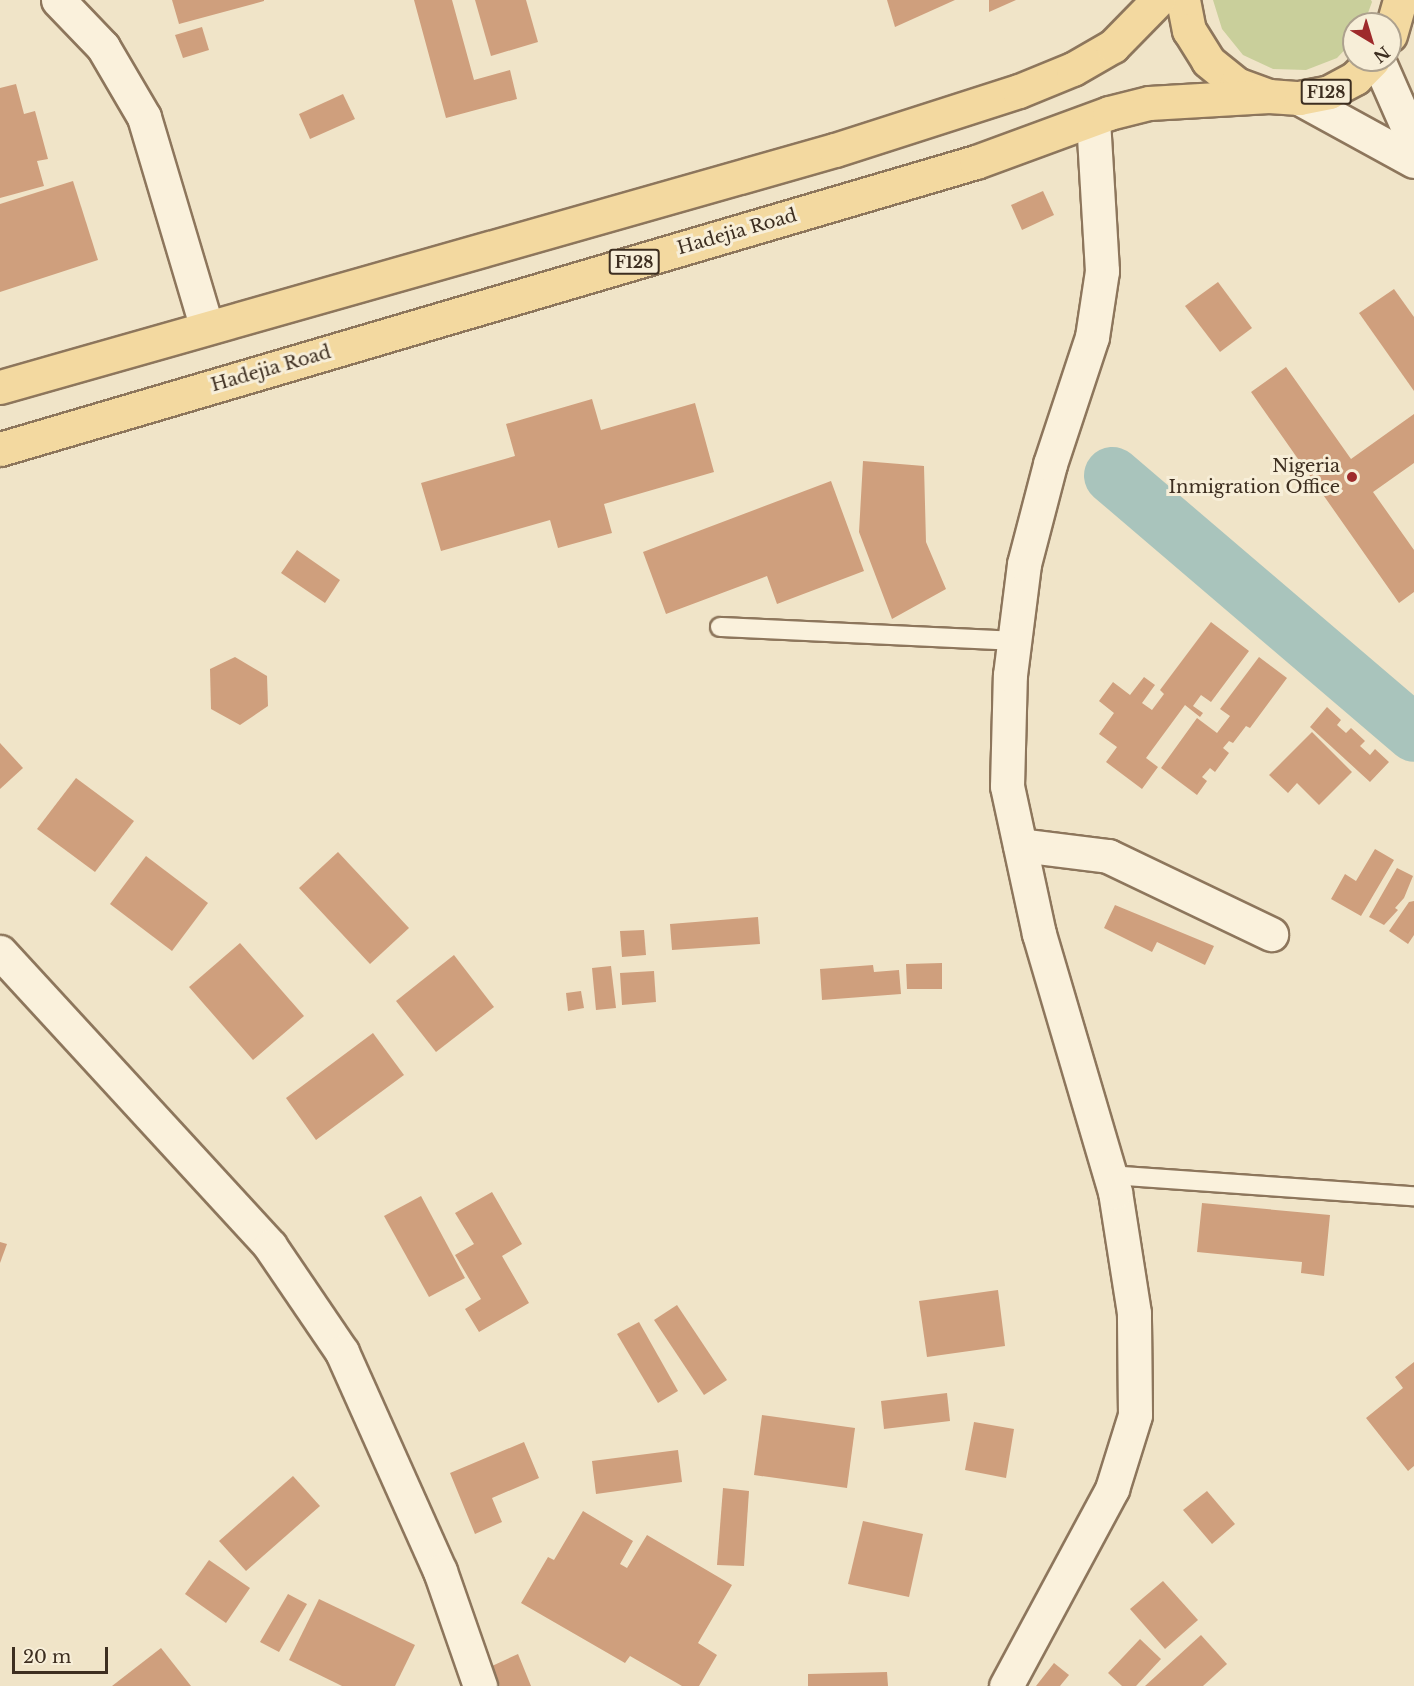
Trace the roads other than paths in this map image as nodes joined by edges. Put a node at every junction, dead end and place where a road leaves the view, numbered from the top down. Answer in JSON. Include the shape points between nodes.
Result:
{"nodes":[{"id":1,"x":58,"y":0,"type":"edge"},
{"id":2,"x":1158,"y":0,"type":"edge"},
{"id":3,"x":1183,"y":0,"type":"edge"},
{"id":4,"x":1361,"y":72,"type":"edge"},
{"id":5,"x":1383,"y":72,"type":"edge"},
{"id":6,"x":1284,"y":97,"type":"junction"},
{"id":7,"x":1093,"y":120,"type":"junction"},
{"id":8,"x":1414,"y":142,"type":"edge"},
{"id":9,"x":1414,"y":161,"type":"edge"},
{"id":10,"x":206,"y":325,"type":"junction"},
{"id":11,"x":0,"y":387,"type":"edge"},
{"id":12,"x":0,"y":449,"type":"edge"},
{"id":13,"x":720,"y":627,"type":"dead end"},
{"id":14,"x":1014,"y":641,"type":"junction"},
{"id":15,"x":1020,"y":845,"type":"junction"},
{"id":16,"x":1271,"y":934,"type":"dead end"},
{"id":17,"x":0,"y":952,"type":"edge"},
{"id":18,"x":1110,"y":1175,"type":"junction"},
{"id":19,"x":1414,"y":1196,"type":"edge"},
{"id":20,"x":480,"y":1686,"type":"edge"},
{"id":21,"x":1006,"y":1686,"type":"edge"}],
"edges":[{"from":1,"to":10,"type":"street","via":[[103,47],[144,117]]},
{"from":2,"to":10,"type":"main road","via":[[1113,46],[1073,69],[1019,91],[835,150]]},
{"from":3,"to":6,"type":"main road","via":[[1189,30],[1208,61],[1236,84]]},
{"from":4,"to":6,"type":"main road","number":"F128","via":[[1329,92]]},
{"from":5,"to":8,"type":"street"},
{"from":6,"to":7,"type":"main road","name":"Hadejia Road","number":"F128","via":[[1149,103]]},
{"from":6,"to":9,"type":"street"},
{"from":7,"to":12,"type":"main road","name":"Hadejia Road","number":"F128","via":[[965,165]]},
{"from":7,"to":14,"type":"street","via":[[1102,271],[1092,337],[1050,464],[1024,564]]},
{"from":10,"to":11,"type":"main road"},
{"from":13,"to":14,"type":"lane"},
{"from":14,"to":15,"type":"street","via":[[1008,786]]},
{"from":15,"to":16,"type":"street","via":[[1108,855]]},
{"from":15,"to":18,"type":"street","via":[[1039,934]]},
{"from":17,"to":20,"type":"street","via":[[270,1246],[342,1352],[440,1571]]},
{"from":18,"to":19,"type":"lane"},
{"from":18,"to":21,"type":"street","via":[[1134,1313],[1135,1415],[1112,1489]]}]}
